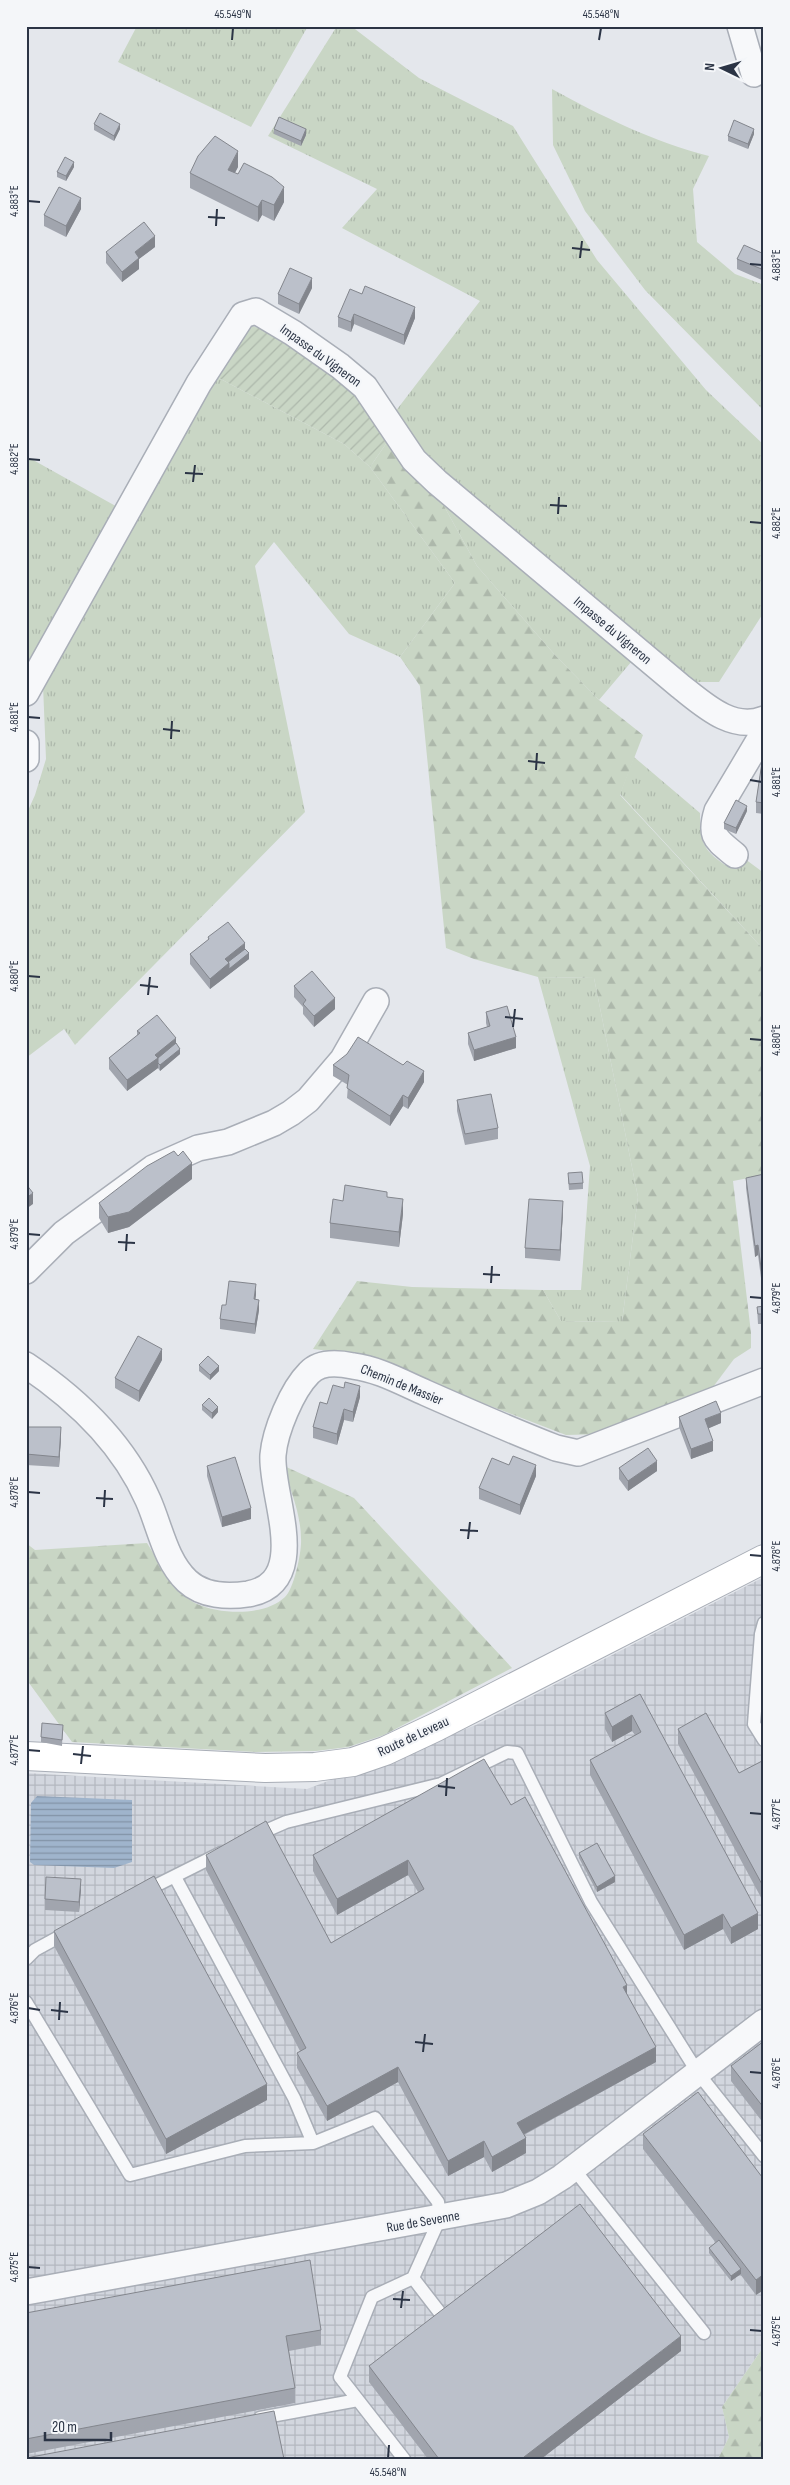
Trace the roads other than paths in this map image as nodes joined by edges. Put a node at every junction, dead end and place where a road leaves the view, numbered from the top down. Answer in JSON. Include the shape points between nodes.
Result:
{"nodes":[{"id":1,"x":740,"y":26,"type":"edge"},
{"id":2,"x":754,"y":74,"type":"dead end"},
{"id":3,"x":26,"y":693,"type":"edge"},
{"id":4,"x":764,"y":719,"type":"edge"},
{"id":5,"x":764,"y":732,"type":"edge"},
{"id":6,"x":26,"y":743,"type":"edge"},
{"id":7,"x":26,"y":759,"type":"edge"},
{"id":8,"x":735,"y":855,"type":"dead end"},
{"id":9,"x":376,"y":1001,"type":"dead end"},
{"id":10,"x":26,"y":1271,"type":"edge"},
{"id":11,"x":26,"y":1365,"type":"edge"},
{"id":12,"x":764,"y":1381,"type":"edge"},
{"id":13,"x":764,"y":1559,"type":"edge"},
{"id":14,"x":764,"y":1623,"type":"edge"},
{"id":15,"x":764,"y":1740,"type":"edge"},
{"id":16,"x":26,"y":1756,"type":"edge"},
{"id":17,"x":246,"y":1840,"type":"edge"},
{"id":18,"x":232,"y":1847,"type":"edge"},
{"id":19,"x":175,"y":1877,"type":"junction"},
{"id":20,"x":132,"y":1896,"type":"edge"},
{"id":21,"x":75,"y":1928,"type":"edge"},
{"id":22,"x":26,"y":1959,"type":"edge"},
{"id":23,"x":26,"y":2002,"type":"edge"},
{"id":24,"x":764,"y":2022,"type":"edge"},
{"id":25,"x":698,"y":2073,"type":"junction"},
{"id":26,"x":313,"y":2143,"type":"junction"},
{"id":27,"x":764,"y":2156,"type":"edge"},
{"id":28,"x":574,"y":2168,"type":"junction"},
{"id":29,"x":440,"y":2218,"type":"junction"},
{"id":30,"x":413,"y":2278,"type":"junction"},
{"id":31,"x":26,"y":2292,"type":"edge"},
{"id":32,"x":447,"y":2322,"type":"edge"},
{"id":33,"x":704,"y":2333,"type":"dead end"},
{"id":34,"x":358,"y":2400,"type":"junction"},
{"id":35,"x":251,"y":2420,"type":"edge"},
{"id":36,"x":404,"y":2459,"type":"edge"}],
"edges":[{"from":1,"to":2,"type":"street"},
{"from":3,"to":4,"type":"street","name":"Impasse du Vigneron","via":[[208,368],[244,315],[256,311],[317,349],[366,387],[414,460],[437,482],[693,696],[728,719],[738,722]]},
{"from":5,"to":8,"type":"street","via":[[717,811],[712,826],[715,838]]},
{"from":6,"to":7,"type":"street"},
{"from":9,"to":10,"type":"street","via":[[343,1059],[302,1104],[274,1123],[228,1142],[184,1153],[153,1168],[64,1233]]},
{"from":11,"to":12,"type":"street","name":"Chemin de Massier","via":[[65,1392],[127,1461],[144,1492],[167,1550],[188,1582],[214,1594],[237,1596],[271,1585],[278,1574],[285,1535],[274,1475],[276,1440],[292,1397],[310,1371],[320,1365],[355,1366],[379,1374],[532,1439],[578,1453]]},
{"from":13,"to":16,"type":"street","name":"Route de Leveau","via":[[436,1727],[385,1752],[352,1762],[265,1768]]},
{"from":14,"to":15,"type":"lane","via":[[754,1724]]},
{"from":17,"to":25,"type":"lane","via":[[286,1822],[441,1784],[507,1752],[517,1753],[590,1902]]},
{"from":18,"to":19,"type":"lane"},
{"from":19,"to":20,"type":"lane"},
{"from":19,"to":26,"type":"lane","via":[[294,2098]]},
{"from":21,"to":22,"type":"lane","via":[[35,1950]]},
{"from":23,"to":26,"type":"lane","via":[[130,2176],[245,2146]]},
{"from":24,"to":25,"type":"street","name":"Rue de Sevenne"},
{"from":25,"to":27,"type":"lane"},
{"from":25,"to":28,"type":"street","name":"Rue de Sevenne"},
{"from":26,"to":29,"type":"lane","via":[[375,2118],[438,2202]]},
{"from":28,"to":29,"type":"street","name":"Rue de Sevenne","via":[[538,2192],[506,2205]]},
{"from":28,"to":33,"type":"lane"},
{"from":29,"to":30,"type":"lane"},
{"from":29,"to":31,"type":"street","name":"Rue de Sevenne"},
{"from":30,"to":32,"type":"lane"},
{"from":30,"to":34,"type":"lane","via":[[372,2297],[340,2377]]},
{"from":34,"to":35,"type":"lane"},
{"from":34,"to":36,"type":"lane"}]}
